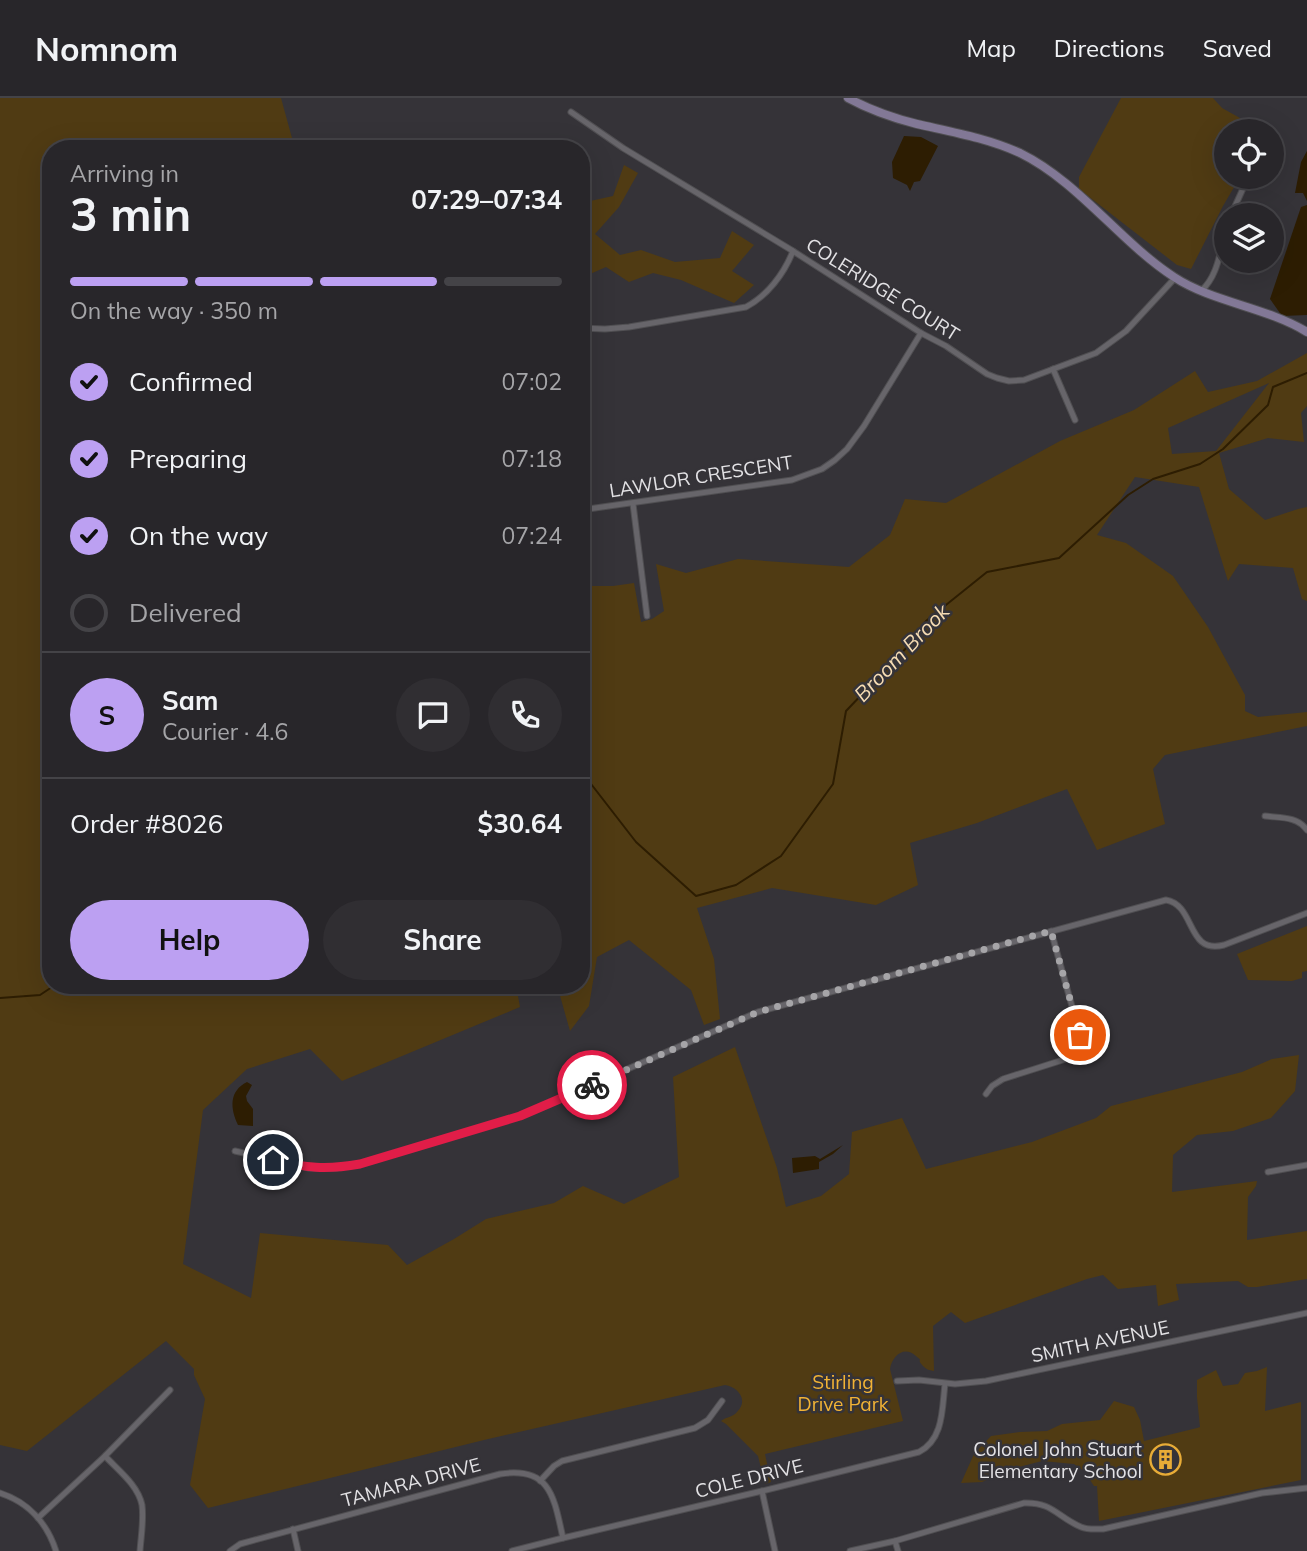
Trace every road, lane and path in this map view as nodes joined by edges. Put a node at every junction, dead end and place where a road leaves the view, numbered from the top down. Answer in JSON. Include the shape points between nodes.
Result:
{"nodes":[{"id":1,"x":848,"y":98,"type":"edge"},
{"id":2,"x":571,"y":112,"type":"dead end"},
{"id":3,"x":793,"y":251,"type":"junction"},
{"id":4,"x":1214,"y":273,"type":"edge"},
{"id":5,"x":1175,"y":278,"type":"junction"},
{"id":6,"x":1201,"y":290,"type":"junction"},
{"id":7,"x":590,"y":328,"type":"edge"},
{"id":8,"x":1307,"y":332,"type":"edge"},
{"id":9,"x":921,"y":333,"type":"junction"},
{"id":10,"x":1053,"y":369,"type":"junction"},
{"id":11,"x":1074,"y":420,"type":"dead end"},
{"id":12,"x":634,"y":503,"type":"junction"},
{"id":13,"x":590,"y":509,"type":"edge"},
{"id":14,"x":647,"y":616,"type":"dead end"},
{"id":15,"x":1265,"y":816,"type":"dead end"},
{"id":16,"x":1307,"y":830,"type":"edge"},
{"id":17,"x":1307,"y":913,"type":"edge"},
{"id":18,"x":1051,"y":931,"type":"junction"},
{"id":19,"x":986,"y":1094,"type":"dead end"},
{"id":20,"x":235,"y":1150,"type":"dead end"},
{"id":21,"x":1307,"y":1165,"type":"edge"},
{"id":22,"x":1268,"y":1172,"type":"dead end"},
{"id":23,"x":1307,"y":1313,"type":"edge"},
{"id":24,"x":897,"y":1381,"type":"dead end"},
{"id":25,"x":945,"y":1384,"type":"junction"},
{"id":26,"x":170,"y":1390,"type":"dead end"},
{"id":27,"x":722,"y":1401,"type":"dead end"},
{"id":28,"x":105,"y":1455,"type":"junction"},
{"id":29,"x":540,"y":1480,"type":"junction"},
{"id":30,"x":1307,"y":1488,"type":"edge"},
{"id":31,"x":762,"y":1491,"type":"junction"},
{"id":32,"x":0,"y":1493,"type":"edge"},
{"id":33,"x":38,"y":1518,"type":"junction"},
{"id":34,"x":293,"y":1529,"type":"junction"},
{"id":35,"x":563,"y":1538,"type":"junction"},
{"id":36,"x":895,"y":1541,"type":"junction"},
{"id":37,"x":56,"y":1551,"type":"edge"},
{"id":38,"x":140,"y":1551,"type":"edge"},
{"id":39,"x":230,"y":1551,"type":"edge"},
{"id":40,"x":298,"y":1551,"type":"edge"},
{"id":41,"x":512,"y":1551,"type":"edge"},
{"id":42,"x":775,"y":1551,"type":"edge"},
{"id":43,"x":850,"y":1551,"type":"edge"},
{"id":44,"x":898,"y":1551,"type":"edge"}],
"edges":[{"from":1,"to":5,"type":"main road","via":[[886,116],[966,134],[1022,154],[1068,185]]},
{"from":2,"to":3,"type":"street","name":"COLERIDGE COURT"},
{"from":3,"to":7,"type":"street","via":[[773,285],[746,307],[629,327]]},
{"from":3,"to":9,"type":"street","name":"COLERIDGE COURT"},
{"from":4,"to":6,"type":"street"},
{"from":5,"to":6,"type":"main road"},
{"from":5,"to":10,"type":"street","name":"COLERIDGE COURT","via":[[1118,338],[1088,357]]},
{"from":6,"to":8,"type":"main road"},
{"from":9,"to":10,"type":"street","name":"COLERIDGE COURT","via":[[1003,380],[1024,380]]},
{"from":9,"to":12,"type":"street","name":"LAWLOR CRESCENT","via":[[854,441],[826,466],[792,480]]},
{"from":10,"to":11,"type":"street"},
{"from":12,"to":13,"type":"street","name":"LAWLOR CRESCENT"},
{"from":12,"to":14,"type":"street"},
{"from":15,"to":16,"type":"street","via":[[1296,820]]},
{"from":17,"to":18,"type":"street","via":[[1217,947],[1200,941],[1181,908],[1168,900]]},
{"from":18,"to":19,"type":"street","via":[[1080,1046],[1069,1058],[1003,1079]]},
{"from":18,"to":20,"type":"street","via":[[758,1012],[520,1116],[360,1164],[309,1168]]},
{"from":21,"to":22,"type":"street"},
{"from":23,"to":25,"type":"street","name":"SMITH AVENUE","via":[[986,1381]]},
{"from":24,"to":25,"type":"street","name":"SMITH AVENUE"},
{"from":25,"to":31,"type":"street","name":"COLE DRIVE","via":[[939,1430],[922,1450]]},
{"from":26,"to":28,"type":"street"},
{"from":27,"to":29,"type":"street","via":[[695,1429],[562,1461]]},
{"from":28,"to":33,"type":"street"},
{"from":28,"to":38,"type":"street","via":[[139,1496],[143,1514]]},
{"from":29,"to":34,"type":"street","name":"TAMARA DRIVE","via":[[524,1473],[500,1474]]},
{"from":29,"to":35,"type":"street","via":[[552,1496]]},
{"from":30,"to":36,"type":"street","via":[[1262,1493],[1103,1529],[1088,1529],[1044,1505],[1024,1503]]},
{"from":31,"to":35,"type":"street","name":"COLE DRIVE"},
{"from":31,"to":42,"type":"street"},
{"from":32,"to":33,"type":"street"},
{"from":33,"to":37,"type":"street"},
{"from":34,"to":39,"type":"street","name":"TAMARA DRIVE"},
{"from":34,"to":40,"type":"street"},
{"from":35,"to":41,"type":"street","name":"COLE DRIVE"},
{"from":36,"to":43,"type":"street"},
{"from":36,"to":44,"type":"street"}]}
